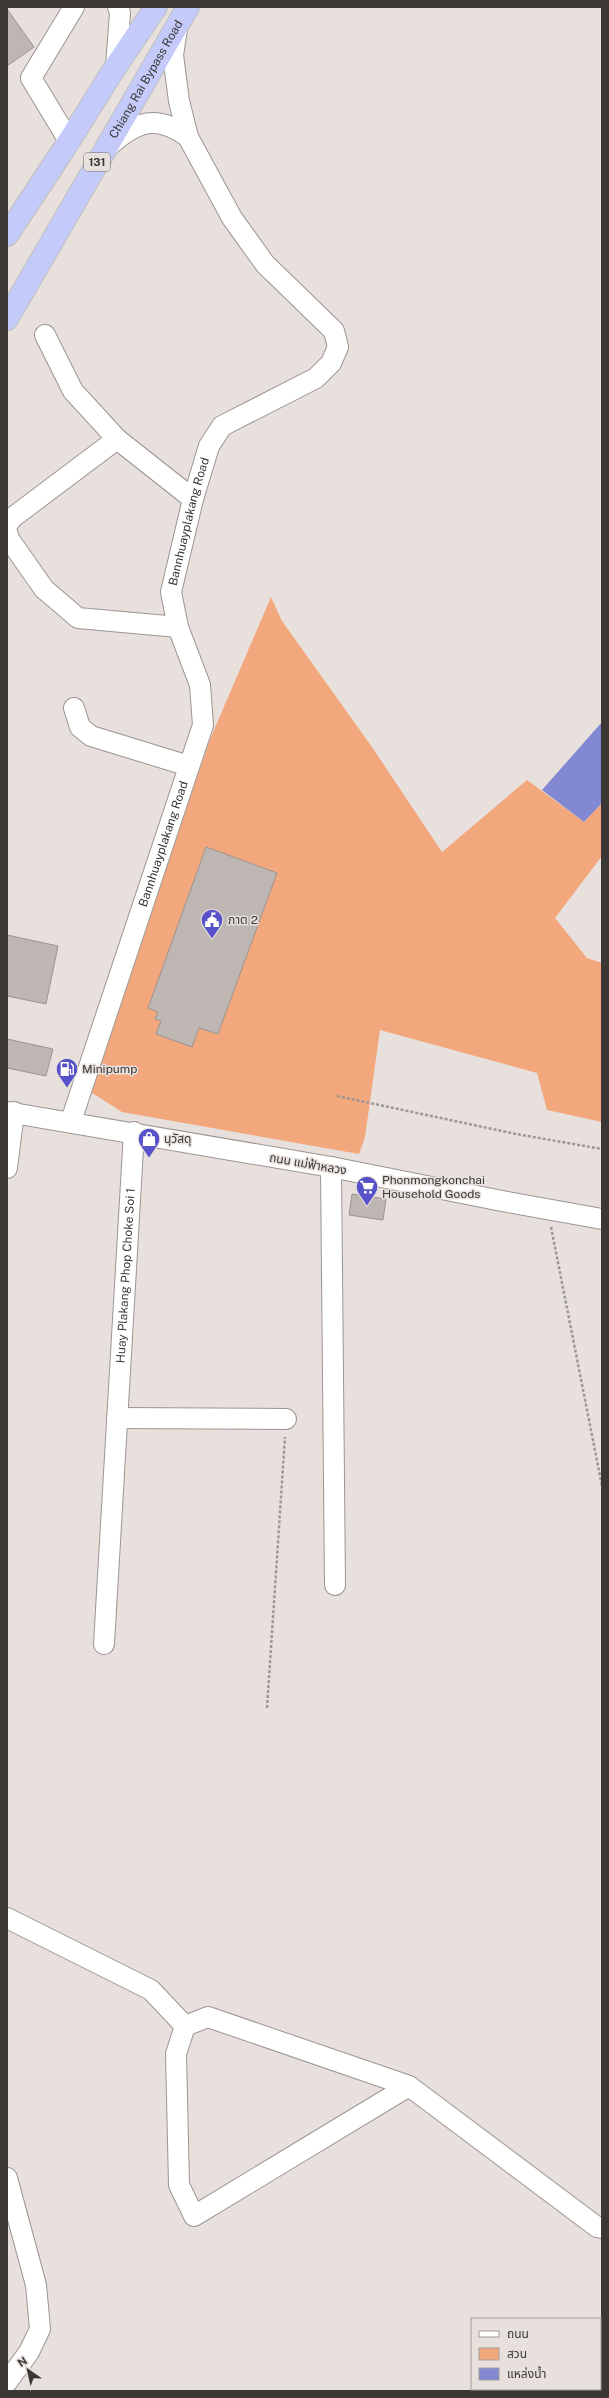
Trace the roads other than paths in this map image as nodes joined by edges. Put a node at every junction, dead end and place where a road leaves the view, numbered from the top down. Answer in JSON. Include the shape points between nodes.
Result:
{"nodes":[{"id":1,"x":74,"y":7,"type":"edge"},
{"id":2,"x":118,"y":7,"type":"edge"},
{"id":3,"x":156,"y":7,"type":"edge"},
{"id":4,"x":188,"y":7,"type":"edge"},
{"id":5,"x":177,"y":26,"type":"junction"},
{"id":6,"x":116,"y":66,"type":"junction"},
{"id":7,"x":188,"y":137,"type":"junction"},
{"id":8,"x":69,"y":141,"type":"junction"},
{"id":9,"x":102,"y":152,"type":"junction"},
{"id":10,"x":7,"y":235,"type":"edge"},
{"id":11,"x":7,"y":319,"type":"edge"},
{"id":12,"x":45,"y":335,"type":"dead end"},
{"id":13,"x":117,"y":439,"type":"junction"},
{"id":14,"x":193,"y":499,"type":"junction"},
{"id":15,"x":7,"y":525,"type":"edge"},
{"id":16,"x":7,"y":532,"type":"edge"},
{"id":17,"x":178,"y":627,"type":"junction"},
{"id":18,"x":74,"y":708,"type":"dead end"},
{"id":19,"x":189,"y":766,"type":"junction"},
{"id":20,"x":9,"y":1110,"type":"edge"},
{"id":21,"x":71,"y":1121,"type":"junction"},
{"id":22,"x":134,"y":1132,"type":"junction"},
{"id":23,"x":331,"y":1167,"type":"junction"},
{"id":24,"x":7,"y":1168,"type":"edge"},
{"id":25,"x":602,"y":1219,"type":"edge"},
{"id":26,"x":117,"y":1418,"type":"junction"},
{"id":27,"x":286,"y":1419,"type":"road end"},
{"id":28,"x":335,"y":1585,"type":"dead end"},
{"id":29,"x":104,"y":1644,"type":"dead end"},
{"id":30,"x":7,"y":1918,"type":"edge"},
{"id":31,"x":185,"y":2026,"type":"junction"},
{"id":32,"x":409,"y":2086,"type":"junction"},
{"id":33,"x":7,"y":2178,"type":"edge"},
{"id":34,"x":602,"y":2228,"type":"edge"},
{"id":35,"x":7,"y":2382,"type":"edge"}],
"edges":[{"from":1,"to":8,"type":"street","via":[[31,78]]},
{"from":2,"to":6,"type":"street","via":[[120,13]]},
{"from":3,"to":6,"type":"highway"},
{"from":4,"to":5,"type":"highway","name":"Chiang Rai Bypass Road","number":"131"},
{"from":5,"to":7,"type":"street","name":"Bannhuayplakang Road","via":[[173,55],[179,101]]},
{"from":5,"to":9,"type":"highway","name":"Chiang Rai Bypass Road","number":"131"},
{"from":6,"to":8,"type":"highway"},
{"from":7,"to":9,"type":"street","name":"Bannhuayplakang Road","via":[[174,127],[147,123],[128,129]]},
{"from":7,"to":14,"type":"street","name":"Bannhuayplakang Road","via":[[232,218],[265,264],[334,331],[338,347],[331,363],[316,378],[222,426],[209,446]]},
{"from":8,"to":10,"type":"highway"},
{"from":9,"to":11,"type":"highway","name":"Chiang Rai Bypass Road","number":"131"},
{"from":12,"to":13,"type":"street","via":[[72,391]]},
{"from":13,"to":14,"type":"street"},
{"from":13,"to":15,"type":"street","via":[[12,518]]},
{"from":14,"to":17,"type":"street","name":"Bannhuayplakang Road","via":[[171,592]]},
{"from":16,"to":17,"type":"street","via":[[44,589],[78,618]]},
{"from":17,"to":19,"type":"street","name":"Bannhuayplakang Road","via":[[200,685],[203,725]]},
{"from":18,"to":19,"type":"street","via":[[80,727],[91,736]]},
{"from":19,"to":21,"type":"street","name":"Bannhuayplakang Road"},
{"from":20,"to":21,"type":"street","name":"ถนน แม่ฟ้าหลวง"},
{"from":20,"to":24,"type":"street"},
{"from":21,"to":22,"type":"street","name":"ถนน แม่ฟ้าหลวง"},
{"from":22,"to":23,"type":"street","name":"ถนน แม่ฟ้าหลวง"},
{"from":22,"to":26,"type":"street","name":"Huay Plakang Phop Choke Soi 1"},
{"from":23,"to":25,"type":"street","name":"ถนน แม่ฟ้าหลวง"},
{"from":23,"to":28,"type":"street"},
{"from":26,"to":27,"type":"street"},
{"from":26,"to":29,"type":"street","name":"Huay Plakang Phop Choke Soi 1"},
{"from":30,"to":31,"type":"street","via":[[152,1990]]},
{"from":31,"to":32,"type":"street","via":[[208,2017]]},
{"from":31,"to":32,"type":"street","via":[[176,2054],[179,2184],[194,2216]]},
{"from":32,"to":34,"type":"street","via":[[597,2227]]},
{"from":33,"to":35,"type":"street","via":[[36,2285],[40,2330],[29,2352]]}]}
